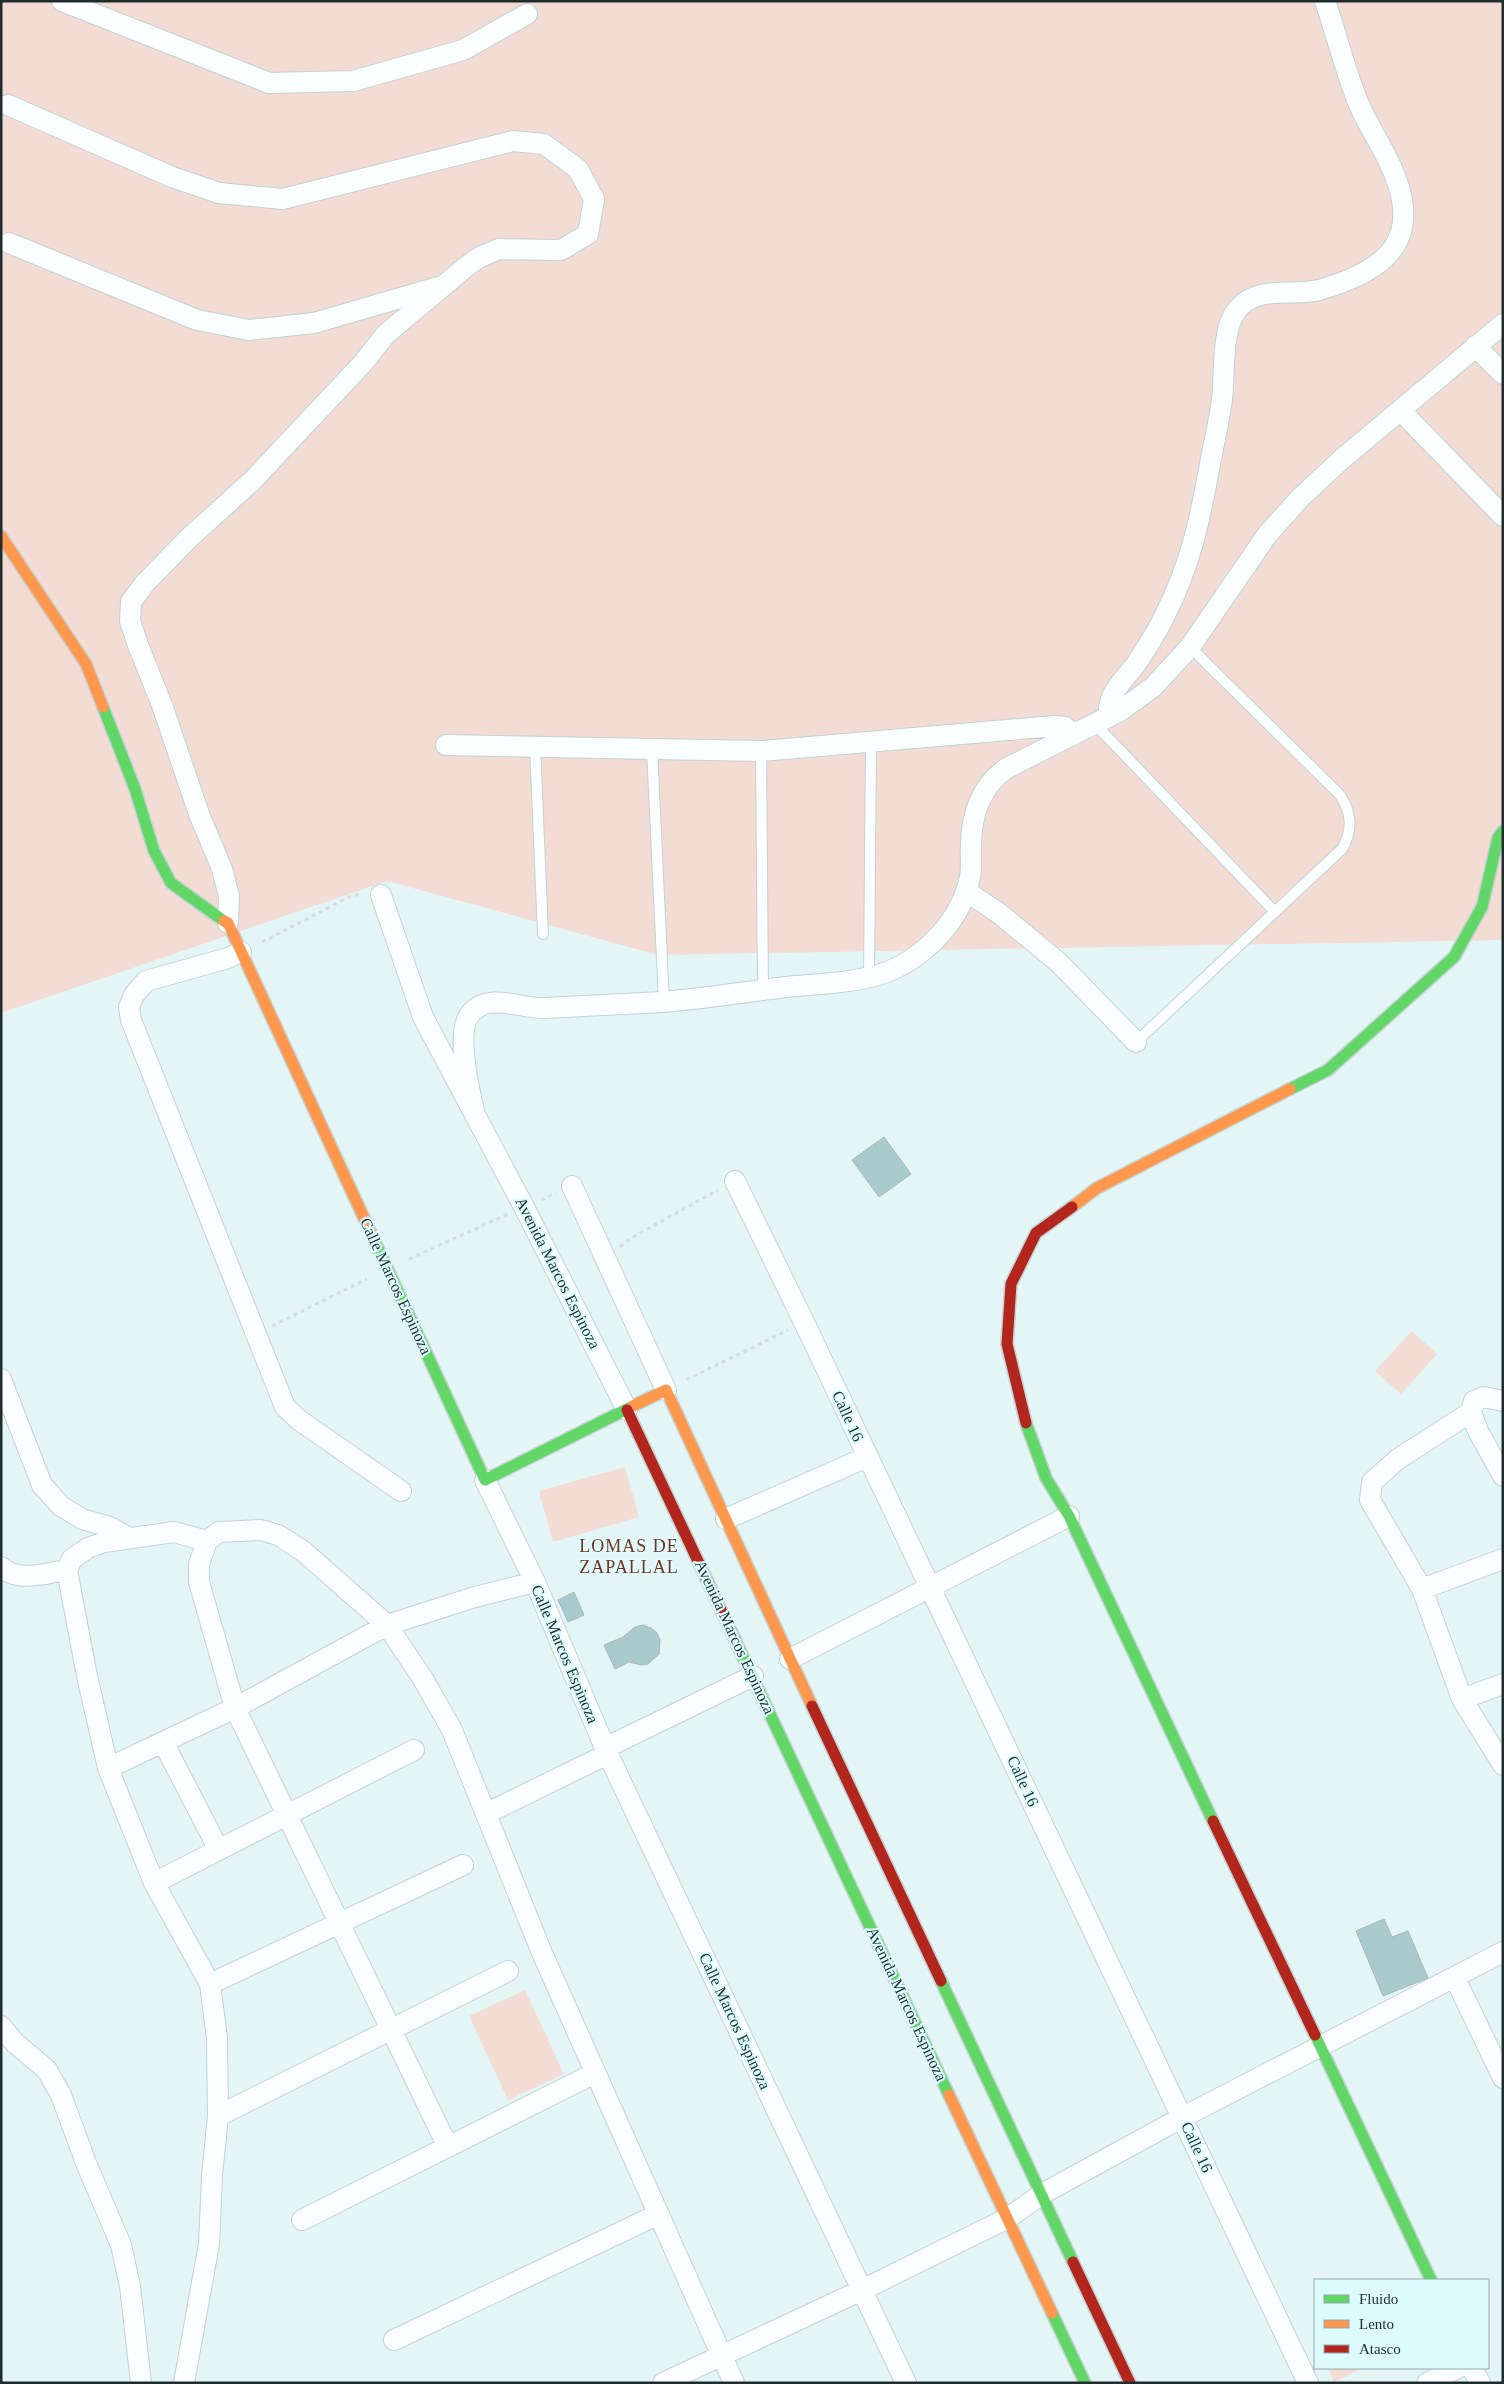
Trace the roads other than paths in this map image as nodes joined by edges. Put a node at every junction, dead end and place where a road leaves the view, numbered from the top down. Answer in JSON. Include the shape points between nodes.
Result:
{"nodes":[{"id":1,"x":62,"y":1,"type":"edge"},
{"id":2,"x":1325,"y":1,"type":"edge"},
{"id":3,"x":527,"y":14,"type":"dead end"},
{"id":4,"x":8,"y":105,"type":"dead end"},
{"id":5,"x":9,"y":243,"type":"dead end"},
{"id":6,"x":445,"y":285,"type":"junction"},
{"id":7,"x":1503,"y":324,"type":"edge"},
{"id":8,"x":1475,"y":346,"type":"junction"},
{"id":9,"x":1503,"y":374,"type":"edge"},
{"id":10,"x":1400,"y":410,"type":"junction"},
{"id":11,"x":1503,"y":516,"type":"edge"},
{"id":12,"x":1,"y":536,"type":"edge"},
{"id":13,"x":1190,"y":647,"type":"junction"},
{"id":14,"x":1102,"y":721,"type":"junction"},
{"id":15,"x":1074,"y":735,"type":"junction"},
{"id":16,"x":871,"y":742,"type":"junction"},
{"id":17,"x":446,"y":744,"type":"dead end"},
{"id":18,"x":535,"y":746,"type":"junction"},
{"id":19,"x":652,"y":749,"type":"junction"},
{"id":20,"x":761,"y":751,"type":"junction"},
{"id":21,"x":1503,"y":830,"type":"edge"},
{"id":22,"x":966,"y":891,"type":"junction"},
{"id":23,"x":381,"y":895,"type":"road end"},
{"id":24,"x":1276,"y":912,"type":"junction"},
{"id":25,"x":228,"y":923,"type":"junction"},
{"id":26,"x":543,"y":934,"type":"dead end"},
{"id":27,"x":242,"y":952,"type":"junction"},
{"id":28,"x":868,"y":977,"type":"junction"},
{"id":29,"x":763,"y":990,"type":"junction"},
{"id":30,"x":664,"y":1002,"type":"junction"},
{"id":31,"x":1136,"y":1042,"type":"joint"},
{"id":32,"x":474,"y":1111,"type":"junction"},
{"id":33,"x":734,"y":1181,"type":"road end"},
{"id":34,"x":572,"y":1186,"type":"road end"},
{"id":35,"x":1,"y":1378,"type":"edge"},
{"id":36,"x":666,"y":1390,"type":"junction"},
{"id":37,"x":1503,"y":1401,"type":"edge"},
{"id":38,"x":627,"y":1410,"type":"junction"},
{"id":39,"x":1471,"y":1412,"type":"junction"},
{"id":40,"x":867,"y":1457,"type":"junction"},
{"id":41,"x":1503,"y":1476,"type":"edge"},
{"id":42,"x":485,"y":1480,"type":"junction"},
{"id":43,"x":401,"y":1491,"type":"dead end"},
{"id":44,"x":1069,"y":1516,"type":"junction"},
{"id":45,"x":726,"y":1519,"type":"junction"},
{"id":46,"x":129,"y":1538,"type":"junction"},
{"id":47,"x":207,"y":1541,"type":"junction"},
{"id":48,"x":1503,"y":1558,"type":"edge"},
{"id":49,"x":1,"y":1566,"type":"edge"},
{"id":50,"x":67,"y":1570,"type":"junction"},
{"id":51,"x":535,"y":1582,"type":"junction"},
{"id":52,"x":931,"y":1588,"type":"junction"},
{"id":53,"x":1422,"y":1589,"type":"junction"},
{"id":54,"x":387,"y":1625,"type":"junction"},
{"id":55,"x":790,"y":1659,"type":"junction"},
{"id":56,"x":753,"y":1676,"type":"junction"},
{"id":57,"x":1503,"y":1684,"type":"edge"},
{"id":58,"x":1462,"y":1699,"type":"junction"},
{"id":59,"x":235,"y":1708,"type":"junction"},
{"id":60,"x":163,"y":1742,"type":"junction"},
{"id":61,"x":414,"y":1750,"type":"dead end"},
{"id":62,"x":607,"y":1751,"type":"junction"},
{"id":63,"x":1503,"y":1765,"type":"edge"},
{"id":64,"x":108,"y":1768,"type":"junction"},
{"id":65,"x":487,"y":1813,"type":"junction"},
{"id":66,"x":287,"y":1815,"type":"junction"},
{"id":67,"x":218,"y":1850,"type":"junction"},
{"id":68,"x":463,"y":1865,"type":"dead end"},
{"id":69,"x":154,"y":1884,"type":"junction"},
{"id":70,"x":340,"y":1923,"type":"junction"},
{"id":71,"x":1503,"y":1952,"type":"edge"},
{"id":72,"x":508,"y":1971,"type":"dead end"},
{"id":73,"x":1454,"y":1978,"type":"junction"},
{"id":74,"x":210,"y":1984,"type":"junction"},
{"id":75,"x":1,"y":2026,"type":"edge"},
{"id":76,"x":391,"y":2029,"type":"junction"},
{"id":77,"x":1321,"y":2047,"type":"junction"},
{"id":78,"x":595,"y":2073,"type":"junction"},
{"id":79,"x":1503,"y":2078,"type":"edge"},
{"id":80,"x":218,"y":2116,"type":"junction"},
{"id":81,"x":1183,"y":2117,"type":"junction"},
{"id":82,"x":448,"y":2147,"type":"junction"},
{"id":83,"x":1042,"y":2194,"type":"junction"},
{"id":84,"x":659,"y":2214,"type":"junction"},
{"id":85,"x":1008,"y":2218,"type":"junction"},
{"id":86,"x":302,"y":2220,"type":"dead end"},
{"id":87,"x":1431,"y":2279,"type":"edge"},
{"id":88,"x":862,"y":2290,"type":"junction"},
{"id":89,"x":394,"y":2340,"type":"dead end"},
{"id":90,"x":722,"y":2357,"type":"junction"},
{"id":91,"x":1456,"y":2369,"type":"edge"},
{"id":92,"x":1473,"y":2369,"type":"edge"},
{"id":93,"x":141,"y":2383,"type":"edge"},
{"id":94,"x":184,"y":2383,"type":"edge"},
{"id":95,"x":663,"y":2383,"type":"edge"},
{"id":96,"x":734,"y":2383,"type":"edge"},
{"id":97,"x":906,"y":2383,"type":"edge"},
{"id":98,"x":1084,"y":2383,"type":"edge"},
{"id":99,"x":1130,"y":2383,"type":"edge"},
{"id":100,"x":1308,"y":2383,"type":"edge"},
{"id":101,"x":1427,"y":2383,"type":"edge"},
{"id":102,"x":1480,"y":2383,"type":"edge"}],
"edges":[{"from":1,"to":3,"type":"street","via":[[269,83],[353,81],[463,50]]},
{"from":2,"to":14,"type":"street","via":[[1356,98],[1394,174],[1404,223],[1390,252],[1370,270],[1317,290],[1270,292],[1253,298],[1238,308],[1230,320],[1222,400],[1197,534],[1168,610],[1150,642],[1114,692]]},
{"from":4,"to":6,"type":"street","via":[[219,193],[283,199],[513,141],[544,144],[578,170],[594,199],[588,234],[561,250],[499,249],[480,257]]},
{"from":5,"to":6,"type":"street","via":[[197,320],[249,330],[314,323]]},
{"from":6,"to":25,"type":"street","via":[[386,334],[363,363],[252,481],[189,538],[131,602],[130,621],[135,637],[222,869],[229,896]]},
{"from":7,"to":8,"type":"street"},
{"from":8,"to":9,"type":"street"},
{"from":8,"to":10,"type":"street"},
{"from":10,"to":11,"type":"street"},
{"from":10,"to":13,"type":"street","via":[[1334,465],[1267,535]]},
{"from":12,"to":25,"type":"street","via":[[86,664],[135,789],[154,851],[171,883]]},
{"from":13,"to":14,"type":"street","via":[[1153,687]]},
{"from":13,"to":24,"type":"lane","via":[[1340,795],[1350,814],[1349,834],[1342,849]]},
{"from":14,"to":15,"type":"street"},
{"from":14,"to":24,"type":"lane"},
{"from":15,"to":16,"type":"street","via":[[1065,727],[1055,726]]},
{"from":15,"to":22,"type":"street","via":[[1006,768],[990,781],[976,811]]},
{"from":16,"to":20,"type":"street"},
{"from":16,"to":28,"type":"lane"},
{"from":17,"to":18,"type":"street"},
{"from":18,"to":19,"type":"street"},
{"from":18,"to":26,"type":"lane"},
{"from":19,"to":20,"type":"street"},
{"from":19,"to":30,"type":"lane"},
{"from":20,"to":29,"type":"lane"},
{"from":21,"to":44,"type":"street","via":[[1498,838],[1482,907],[1454,957],[1328,1070],[1097,1188],[1036,1233],[1011,1284],[1007,1344],[1024,1417],[1046,1478]]},
{"from":22,"to":28,"type":"street","via":[[951,920],[926,948],[894,968]]},
{"from":22,"to":31,"type":"street","via":[[1000,914],[1058,962]]},
{"from":23,"to":32,"type":"street","name":"Avenida Marcos Espinoza","via":[[423,1017]]},
{"from":24,"to":31,"type":"lane"},
{"from":25,"to":27,"type":"street","name":"Calle Marcos Espinoza"},
{"from":27,"to":42,"type":"street","name":"Calle Marcos Espinoza"},
{"from":27,"to":43,"type":"street","via":[[146,981],[129,1006],[131,1020],[285,1407]]},
{"from":28,"to":29,"type":"street"},
{"from":29,"to":30,"type":"street"},
{"from":30,"to":32,"type":"street","via":[[530,1008],[492,1001],[478,1006],[469,1014],[464,1031]]},
{"from":32,"to":38,"type":"street","name":"Avenida Marcos Espinoza"},
{"from":33,"to":40,"type":"street","name":"Calle 16"},
{"from":34,"to":36,"type":"street"},
{"from":35,"to":46,"type":"street","via":[[42,1485],[61,1506]]},
{"from":36,"to":38,"type":"street"},
{"from":36,"to":45,"type":"street"},
{"from":37,"to":39,"type":"street","via":[[1484,1396],[1474,1401]]},
{"from":38,"to":42,"type":"street"},
{"from":38,"to":56,"type":"street","name":"Avenida Marcos Espinoza"},
{"from":39,"to":41,"type":"street"},
{"from":39,"to":53,"type":"street","via":[[1398,1459],[1372,1482],[1370,1500]]},
{"from":40,"to":45,"type":"street"},
{"from":40,"to":52,"type":"street","name":"Calle 16"},
{"from":42,"to":51,"type":"street","name":"Calle Marcos Espinoza"},
{"from":44,"to":52,"type":"street"},
{"from":44,"to":77,"type":"street"},
{"from":45,"to":55,"type":"street"},
{"from":46,"to":47,"type":"street","via":[[174,1532]]},
{"from":46,"to":50,"type":"street","via":[[88,1548],[72,1559]]},
{"from":47,"to":54,"type":"street","via":[[219,1532],[242,1530],[261,1530],[278,1535],[302,1551]]},
{"from":47,"to":59,"type":"street","via":[[198,1564],[199,1582]]},
{"from":48,"to":53,"type":"street"},
{"from":49,"to":50,"type":"street","via":[[7,1572],[24,1577]]},
{"from":50,"to":64,"type":"street"},
{"from":51,"to":54,"type":"street"},
{"from":51,"to":62,"type":"street","name":"Calle Marcos Espinoza"},
{"from":52,"to":55,"type":"street"},
{"from":52,"to":81,"type":"street","name":"Calle 16"},
{"from":53,"to":58,"type":"street"},
{"from":54,"to":59,"type":"street"},
{"from":54,"to":65,"type":"street","via":[[452,1730]]},
{"from":55,"to":83,"type":"street"},
{"from":56,"to":62,"type":"street"},
{"from":56,"to":85,"type":"street","name":"Avenida Marcos Espinoza"},
{"from":57,"to":58,"type":"street"},
{"from":58,"to":63,"type":"street"},
{"from":59,"to":60,"type":"street"},
{"from":59,"to":66,"type":"street"},
{"from":60,"to":64,"type":"street"},
{"from":60,"to":67,"type":"street"},
{"from":61,"to":66,"type":"street"},
{"from":62,"to":65,"type":"street"},
{"from":62,"to":88,"type":"street","name":"Calle Marcos Espinoza"},
{"from":64,"to":69,"type":"street"},
{"from":65,"to":78,"type":"street","via":[[542,1954]]},
{"from":66,"to":67,"type":"street"},
{"from":66,"to":70,"type":"street"},
{"from":67,"to":69,"type":"street"},
{"from":68,"to":70,"type":"street"},
{"from":69,"to":74,"type":"street"},
{"from":70,"to":74,"type":"street"},
{"from":70,"to":76,"type":"street"},
{"from":71,"to":73,"type":"street"},
{"from":72,"to":76,"type":"street"},
{"from":73,"to":77,"type":"street"},
{"from":73,"to":79,"type":"street"},
{"from":74,"to":80,"type":"street","via":[[217,2038]]},
{"from":75,"to":93,"type":"street","via":[[47,2070],[61,2095],[121,2245],[130,2286]]},
{"from":76,"to":80,"type":"street"},
{"from":76,"to":82,"type":"street"},
{"from":77,"to":81,"type":"street"},
{"from":77,"to":87,"type":"street"},
{"from":78,"to":82,"type":"street"},
{"from":78,"to":84,"type":"street"},
{"from":80,"to":94,"type":"street","via":[[209,2244]]},
{"from":81,"to":83,"type":"street"},
{"from":81,"to":100,"type":"street","name":"Calle 16"},
{"from":82,"to":86,"type":"street"},
{"from":83,"to":85,"type":"street"},
{"from":83,"to":99,"type":"street"},
{"from":84,"to":89,"type":"street"},
{"from":84,"to":90,"type":"street"},
{"from":85,"to":88,"type":"street"},
{"from":85,"to":98,"type":"street","name":"Avenida Marcos Espinoza"},
{"from":88,"to":90,"type":"street"},
{"from":88,"to":97,"type":"street","name":"Calle Marcos Espinoza"},
{"from":90,"to":95,"type":"street"},
{"from":90,"to":96,"type":"street"},
{"from":91,"to":101,"type":"street"},
{"from":92,"to":102,"type":"street"}]}
